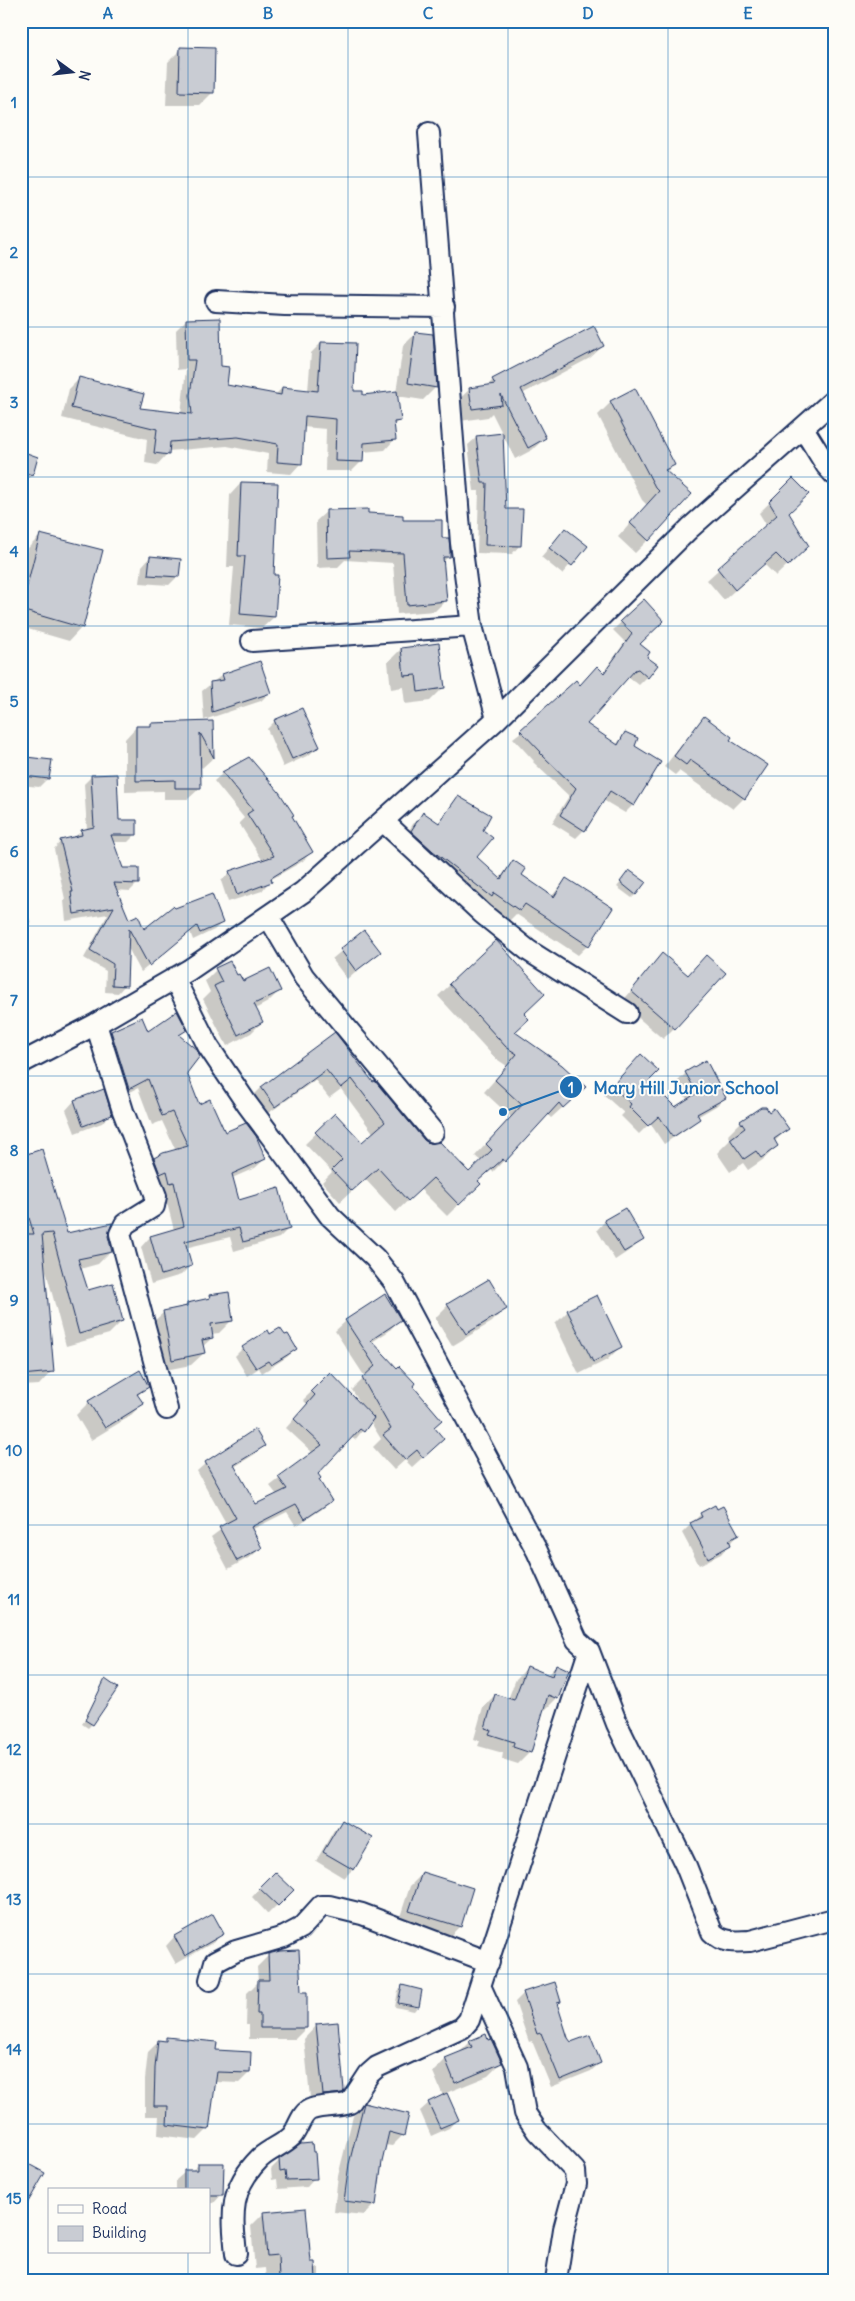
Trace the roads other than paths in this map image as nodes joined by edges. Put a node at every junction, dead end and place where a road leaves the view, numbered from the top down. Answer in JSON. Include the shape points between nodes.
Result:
{"nodes":[{"id":1,"x":429,"y":133,"type":"dead end"},
{"id":2,"x":216,"y":301,"type":"dead end"},
{"id":3,"x":444,"y":307,"type":"junction"},
{"id":4,"x":834,"y":400,"type":"edge"},
{"id":5,"x":803,"y":428,"type":"junction"},
{"id":6,"x":834,"y":474,"type":"edge"},
{"id":7,"x":472,"y":626,"type":"junction"},
{"id":8,"x":252,"y":641,"type":"dead end"},
{"id":9,"x":497,"y":719,"type":"junction"},
{"id":10,"x":384,"y":822,"type":"junction"},
{"id":11,"x":268,"y":916,"type":"junction"},
{"id":12,"x":174,"y":978,"type":"junction"},
{"id":13,"x":627,"y":1013,"type":"dead end"},
{"id":14,"x":96,"y":1024,"type":"junction"},
{"id":15,"x":21,"y":1063,"type":"edge"},
{"id":16,"x":433,"y":1132,"type":"dead end"},
{"id":17,"x":167,"y":1409,"type":"dead end"},
{"id":18,"x":589,"y":1651,"type":"junction"},
{"id":19,"x":834,"y":1919,"type":"edge"},
{"id":20,"x":489,"y":1962,"type":"junction"},
{"id":21,"x":210,"y":1980,"type":"dead end"},
{"id":22,"x":481,"y":1988,"type":"junction"},
{"id":23,"x":236,"y":2254,"type":"dead end"},
{"id":24,"x":556,"y":2280,"type":"edge"}],
"edges":[{"from":1,"to":3,"type":"street"},
{"from":2,"to":3,"type":"street"},
{"from":3,"to":7,"type":"street","via":[[461,543]]},
{"from":4,"to":5,"type":"street"},
{"from":5,"to":6,"type":"street"},
{"from":5,"to":9,"type":"street","via":[[690,528]]},
{"from":7,"to":8,"type":"street"},
{"from":7,"to":9,"type":"street"},
{"from":9,"to":10,"type":"street"},
{"from":10,"to":11,"type":"street","via":[[303,892]]},
{"from":10,"to":13,"type":"street","via":[[529,952]]},
{"from":11,"to":12,"type":"street"},
{"from":11,"to":16,"type":"street","via":[[304,977]]},
{"from":12,"to":14,"type":"street"},
{"from":12,"to":18,"type":"street","via":[[208,1046],[247,1104],[330,1216],[375,1258],[394,1282],[537,1551],[577,1640]]},
{"from":14,"to":15,"type":"street"},
{"from":14,"to":17,"type":"street","via":[[123,1111],[156,1196],[154,1206],[125,1224],[120,1234]]},
{"from":18,"to":19,"type":"street","via":[[617,1724],[686,1866],[712,1932],[726,1941],[750,1941]]},
{"from":18,"to":20,"type":"street"},
{"from":20,"to":21,"type":"street","via":[[362,1914],[321,1906],[300,1928],[284,1937],[236,1951],[215,1962]]},
{"from":20,"to":22,"type":"street"},
{"from":22,"to":23,"type":"street","via":[[473,2012],[462,2028],[377,2067],[350,2103],[306,2112],[293,2135],[260,2158],[236,2195],[232,2213]]},
{"from":22,"to":24,"type":"street","via":[[517,2068],[525,2113],[537,2131],[575,2171],[576,2184],[564,2229]]}]}
